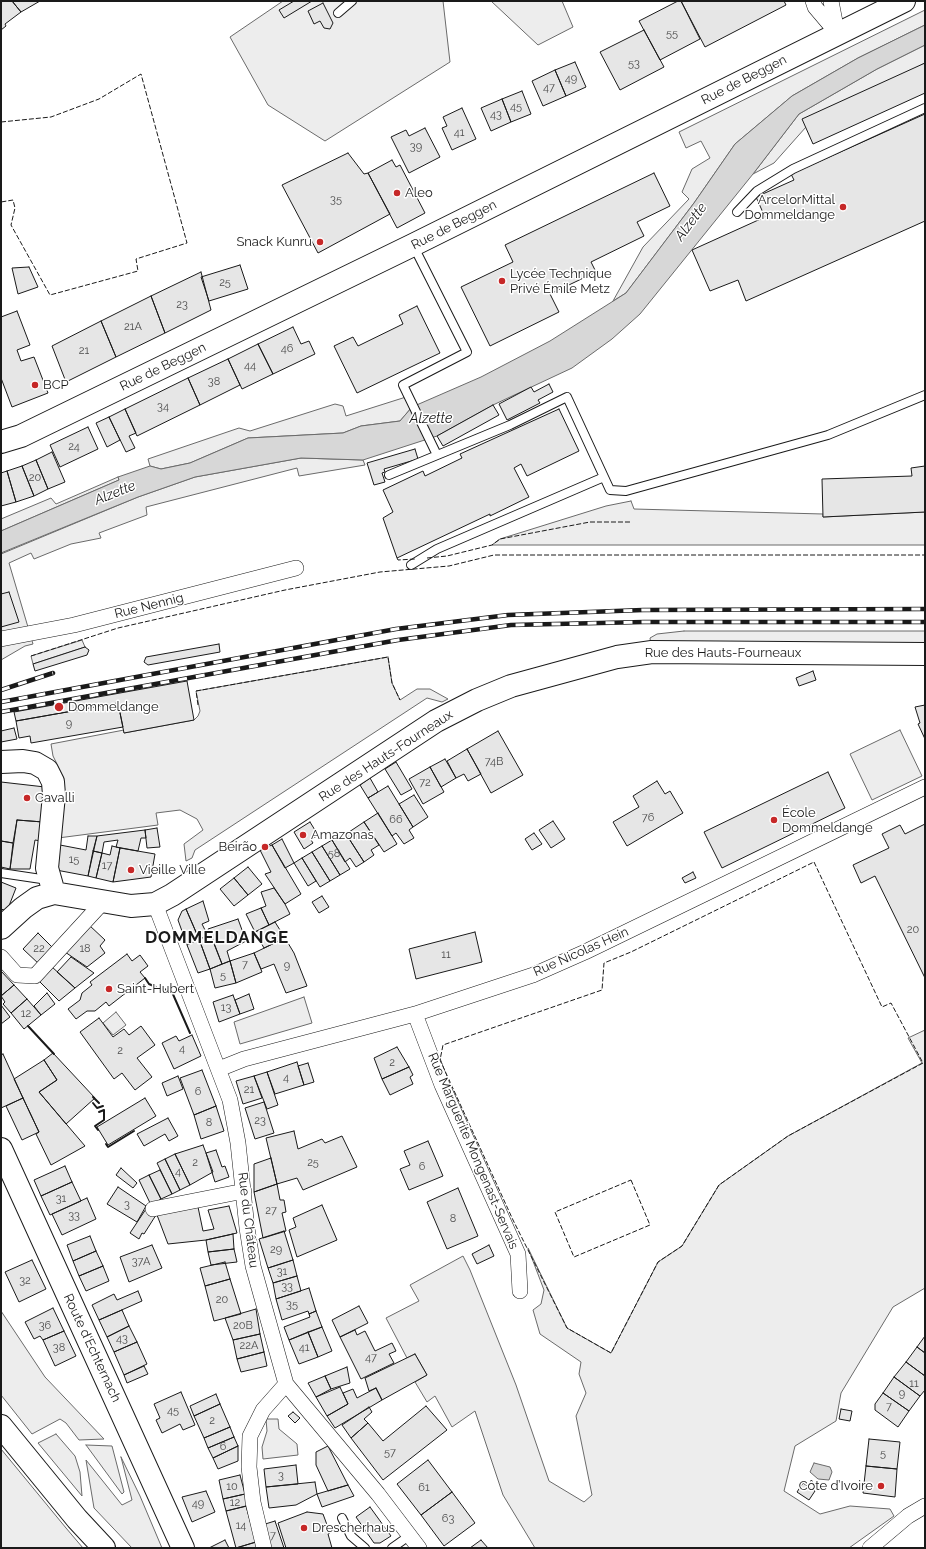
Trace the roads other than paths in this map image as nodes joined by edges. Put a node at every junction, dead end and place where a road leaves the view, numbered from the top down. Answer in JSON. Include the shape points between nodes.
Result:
{"nodes":[{"id":1,"x":352,"y":1,"type":"edge"},
{"id":2,"x":813,"y":1,"type":"edge"},
{"id":3,"x":831,"y":1,"type":"edge"},
{"id":4,"x":904,"y":1,"type":"edge"},
{"id":5,"x":338,"y":13,"type":"dead end"},
{"id":6,"x":837,"y":33,"type":"junction"},
{"id":7,"x":925,"y":108,"type":"edge"},
{"id":8,"x":736,"y":212,"type":"dead end"},
{"id":9,"x":413,"y":245,"type":"junction"},
{"id":10,"x":925,"y":395,"type":"edge"},
{"id":11,"x":1,"y":442,"type":"edge"},
{"id":12,"x":437,"y":455,"type":"junction"},
{"id":13,"x":389,"y":475,"type":"dead end"},
{"id":14,"x":604,"y":477,"type":"junction"},
{"id":15,"x":411,"y":565,"type":"dead end"},
{"id":16,"x":296,"y":568,"type":"dead end"},
{"id":17,"x":1,"y":640,"type":"edge"},
{"id":18,"x":925,"y":654,"type":"edge"},
{"id":19,"x":1,"y":762,"type":"edge"},
{"id":20,"x":925,"y":787,"type":"edge"},
{"id":21,"x":1,"y":873,"type":"edge"},
{"id":22,"x":52,"y":886,"type":"junction"},
{"id":23,"x":103,"y":902,"type":"junction"},
{"id":24,"x":155,"y":904,"type":"junction"},
{"id":25,"x":1,"y":928,"type":"edge"},
{"id":26,"x":1,"y":957,"type":"edge"},
{"id":27,"x":415,"y":1014,"type":"junction"},
{"id":28,"x":219,"y":1069,"type":"junction"},
{"id":29,"x":1,"y":1149,"type":"edge"},
{"id":30,"x":244,"y":1191,"type":"junction"},
{"id":31,"x":153,"y":1209,"type":"dead end"},
{"id":32,"x":520,"y":1291,"type":"dead end"},
{"id":33,"x":286,"y":1384,"type":"junction"},
{"id":34,"x":1,"y":1426,"type":"edge"},
{"id":35,"x":925,"y":1506,"type":"edge"},
{"id":36,"x":342,"y":1518,"type":"dead end"},
{"id":37,"x":410,"y":1536,"type":"junction"},
{"id":38,"x":104,"y":1548,"type":"edge"},
{"id":39,"x":183,"y":1548,"type":"edge"},
{"id":40,"x":264,"y":1548,"type":"edge"},
{"id":41,"x":365,"y":1548,"type":"edge"},
{"id":42,"x":392,"y":1548,"type":"edge"},
{"id":43,"x":418,"y":1548,"type":"edge"},
{"id":44,"x":870,"y":1548,"type":"edge"}],
"edges":[{"from":1,"to":5,"type":"lane"},
{"from":2,"to":6,"type":"street"},
{"from":3,"to":6,"type":"street"},
{"from":4,"to":6,"type":"street","name":"Rue de Beggen"},
{"from":6,"to":9,"type":"street","name":"Rue de Beggen"},
{"from":7,"to":8,"type":"lane","via":[[792,169],[757,191]]},
{"from":9,"to":11,"type":"street","name":"Rue de Beggen","via":[[21,436]]},
{"from":9,"to":12,"type":"lane","via":[[467,352],[403,385]]},
{"from":10,"to":14,"type":"lane","via":[[828,435],[626,491],[610,490]]},
{"from":12,"to":13,"type":"lane"},
{"from":12,"to":14,"type":"lane","via":[[567,397]]},
{"from":14,"to":15,"type":"lane","via":[[437,549]]},
{"from":16,"to":17,"type":"street","name":"Rue Nennig","via":[[74,625]]},
{"from":18,"to":24,"type":"street","name":"Rue des Hauts-Fourneaux","via":[[652,652],[617,657],[511,686],[476,700],[436,721]]},
{"from":19,"to":22,"type":"street","via":[[35,763],[47,770],[53,782],[47,868]]},
{"from":20,"to":27,"type":"street","name":"Rue Nicolas Hein","via":[[585,952],[532,975]]},
{"from":21,"to":22,"type":"lane"},
{"from":22,"to":23,"type":"street","name":"Rue des Hauts-Fourneaux"},
{"from":22,"to":25,"type":"street","name":"Rue des Hauts-Fourneaux","via":[[22,908]]},
{"from":23,"to":24,"type":"street","name":"Rue des Hauts-Fourneaux","via":[[131,906]]},
{"from":23,"to":26,"type":"street","via":[[35,976],[17,976]]},
{"from":24,"to":28,"type":"street","name":"Rue du Château"},
{"from":27,"to":28,"type":"street","name":"Rue Nicolas Hein","via":[[244,1059]]},
{"from":27,"to":32,"type":"street","name":"Rue Marguerite Mongenast-Servais","via":[[442,1085],[518,1254]]},
{"from":28,"to":30,"type":"street","name":"Rue du Château","via":[[230,1100]]},
{"from":29,"to":39,"type":"street","name":"Route d'Echternach"},
{"from":30,"to":31,"type":"street"},
{"from":30,"to":33,"type":"street","name":"Rue du Château","via":[[253,1266]]},
{"from":33,"to":37,"type":"street","name":"Rue du Château"},
{"from":33,"to":40,"type":"street","via":[[263,1410],[250,1436],[249,1467],[253,1502]]},
{"from":34,"to":38,"type":"street"},
{"from":35,"to":44,"type":"street","via":[[908,1516]]},
{"from":36,"to":41,"type":"lane","via":[[351,1536]]},
{"from":37,"to":42,"type":"lane"},
{"from":37,"to":43,"type":"street","name":"Rue du Château"}]}
